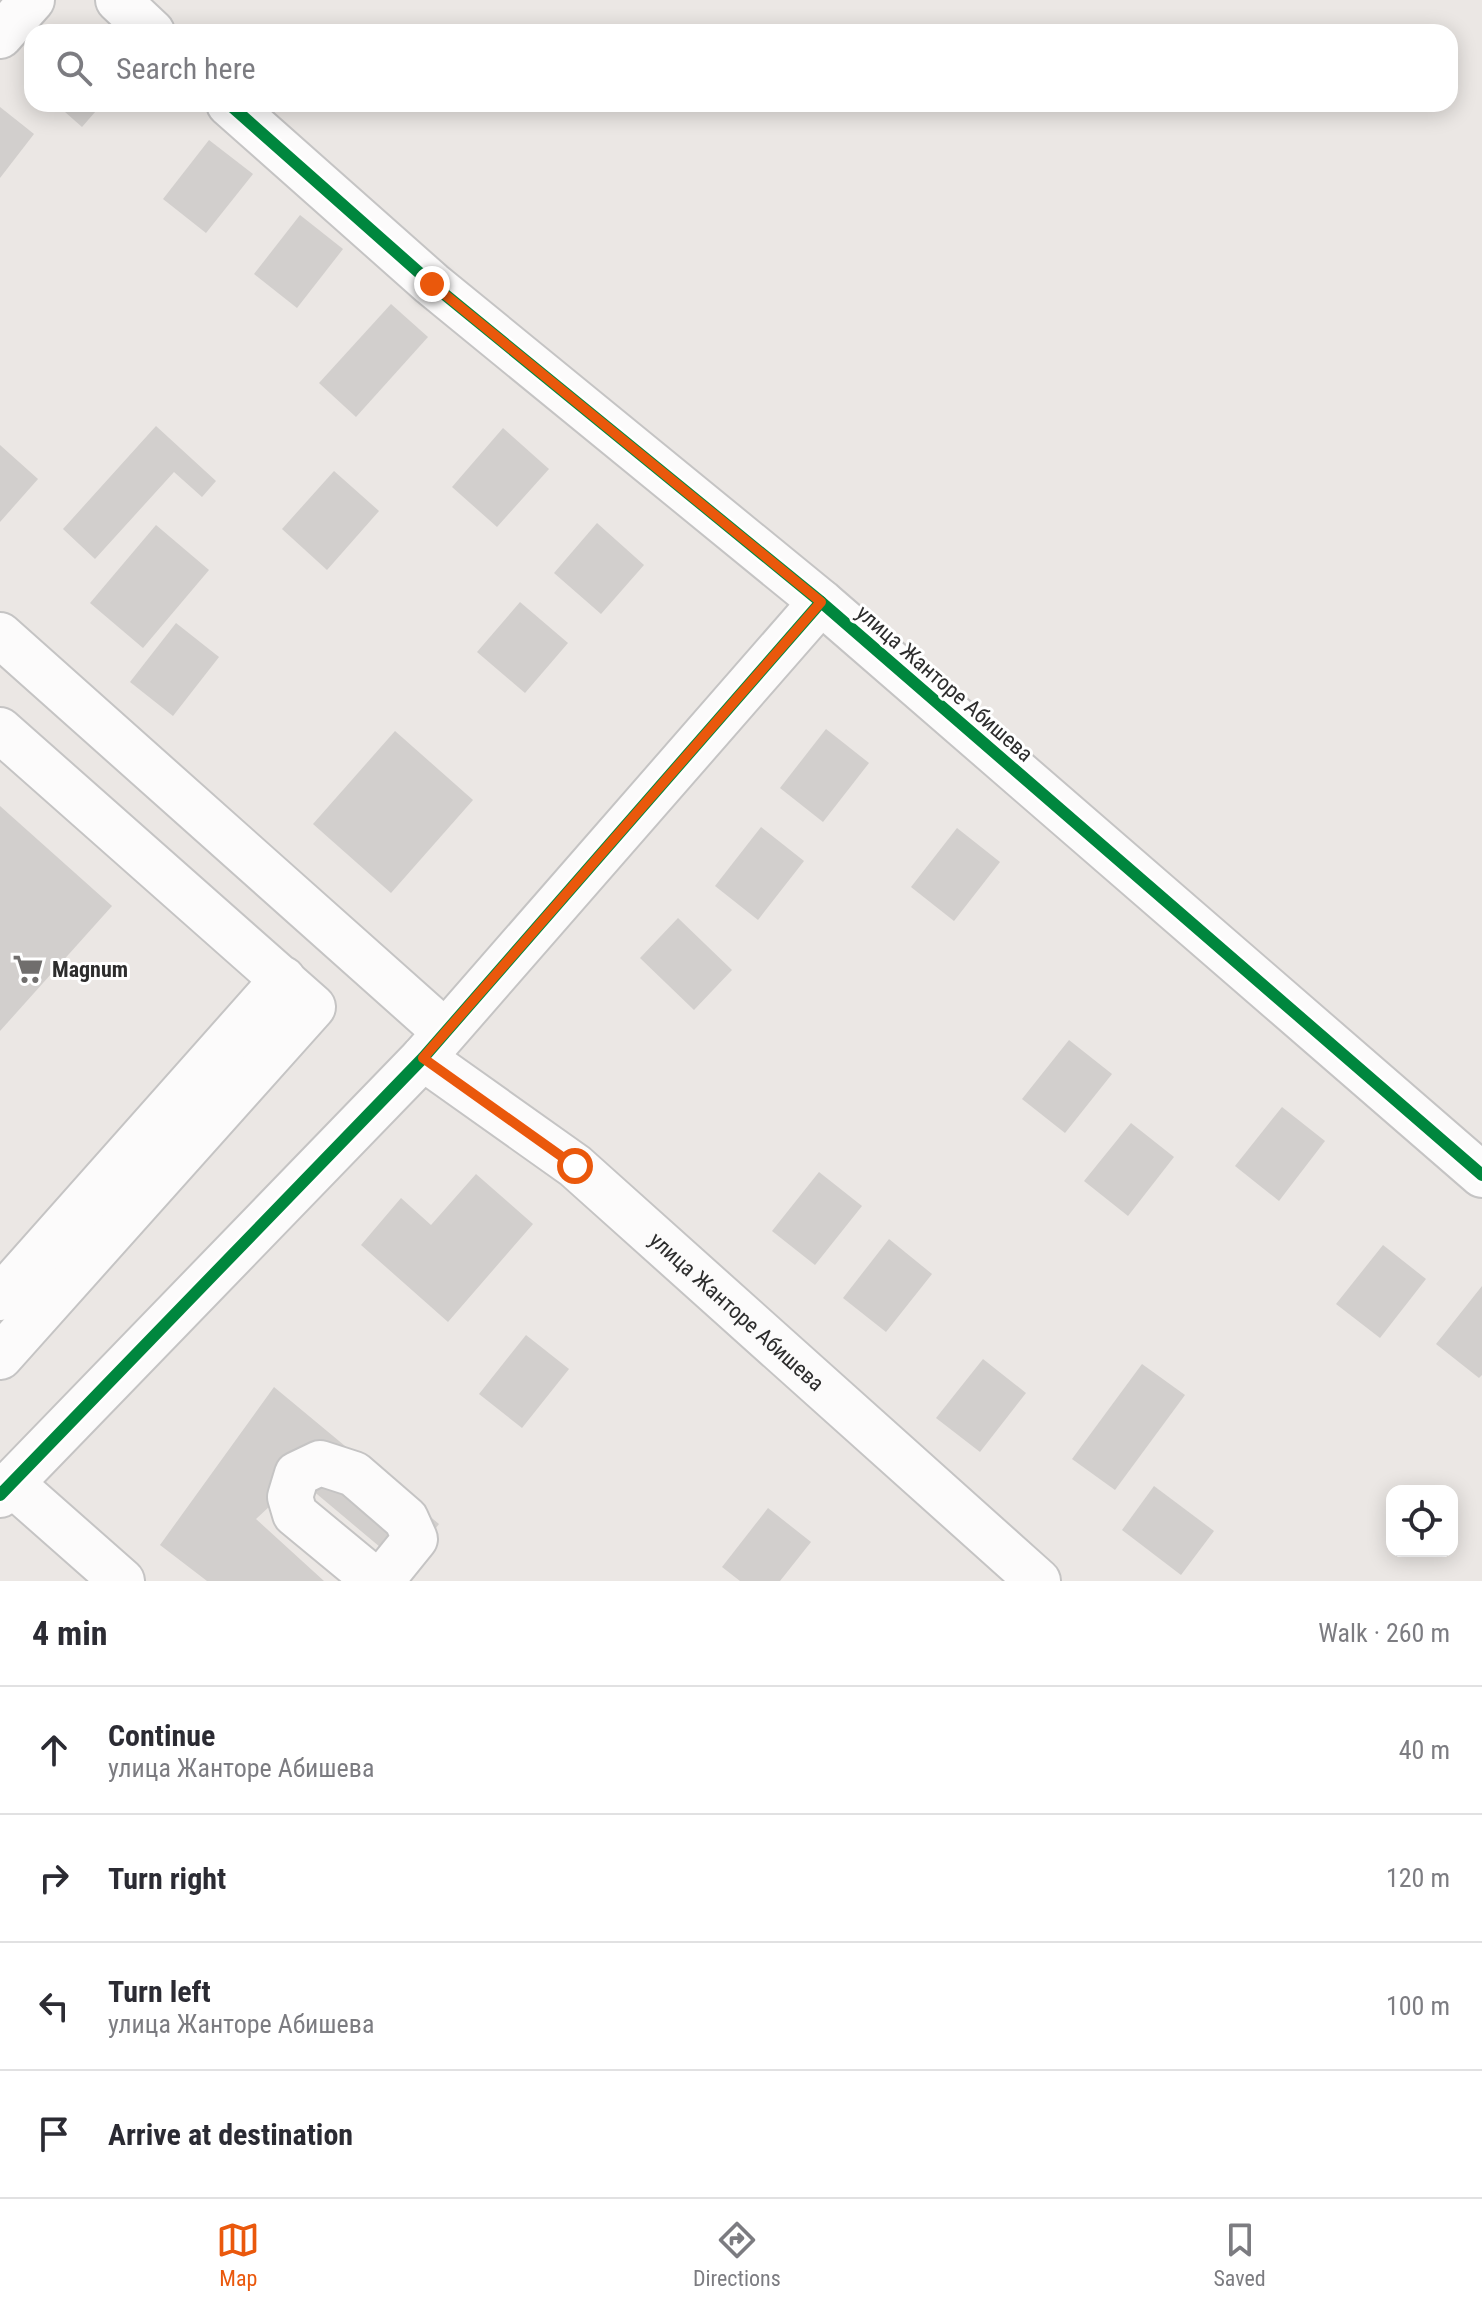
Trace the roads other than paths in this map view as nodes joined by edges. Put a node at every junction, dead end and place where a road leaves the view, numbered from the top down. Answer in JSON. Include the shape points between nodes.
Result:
{"nodes":[{"id":1,"x":32,"y":0,"type":"edge"},
{"id":2,"x":118,"y":0,"type":"edge"},
{"id":3,"x":144,"y":24,"type":"edge"},
{"id":4,"x":0,"y":36,"type":"edge"},
{"id":5,"x":238,"y":112,"type":"edge"},
{"id":6,"x":821,"y":602,"type":"junction"},
{"id":7,"x":0,"y":635,"type":"edge"},
{"id":8,"x":0,"y":730,"type":"edge"},
{"id":9,"x":283,"y":979,"type":"junction"},
{"id":10,"x":434,"y":1044,"type":"junction"},
{"id":11,"x":1482,"y":1175,"type":"edge"},
{"id":12,"x":0,"y":1298,"type":"edge"},
{"id":13,"x":0,"y":1357,"type":"edge"},
{"id":14,"x":5,"y":1489,"type":"edge"},
{"id":15,"x":122,"y":1581,"type":"edge"},
{"id":16,"x":1038,"y":1581,"type":"edge"}],
"edges":[{"from":1,"to":4,"type":"street"},
{"from":2,"to":3,"type":"street"},
{"from":5,"to":6,"type":"street","name":"улица Жанторе Абишева","via":[[432,284]]},
{"from":6,"to":10,"type":"street"},
{"from":6,"to":11,"type":"street","name":"улица Жанторе Абишева"},
{"from":7,"to":10,"type":"street","name":"улица Жанторе Абишева"},
{"from":8,"to":9,"type":"street"},
{"from":9,"to":12,"type":"street"},
{"from":9,"to":13,"type":"street","via":[[313,1007]]},
{"from":10,"to":14,"type":"street"},
{"from":10,"to":16,"type":"street","name":"улица Жанторе Абишева"},
{"from":14,"to":15,"type":"street"}]}
